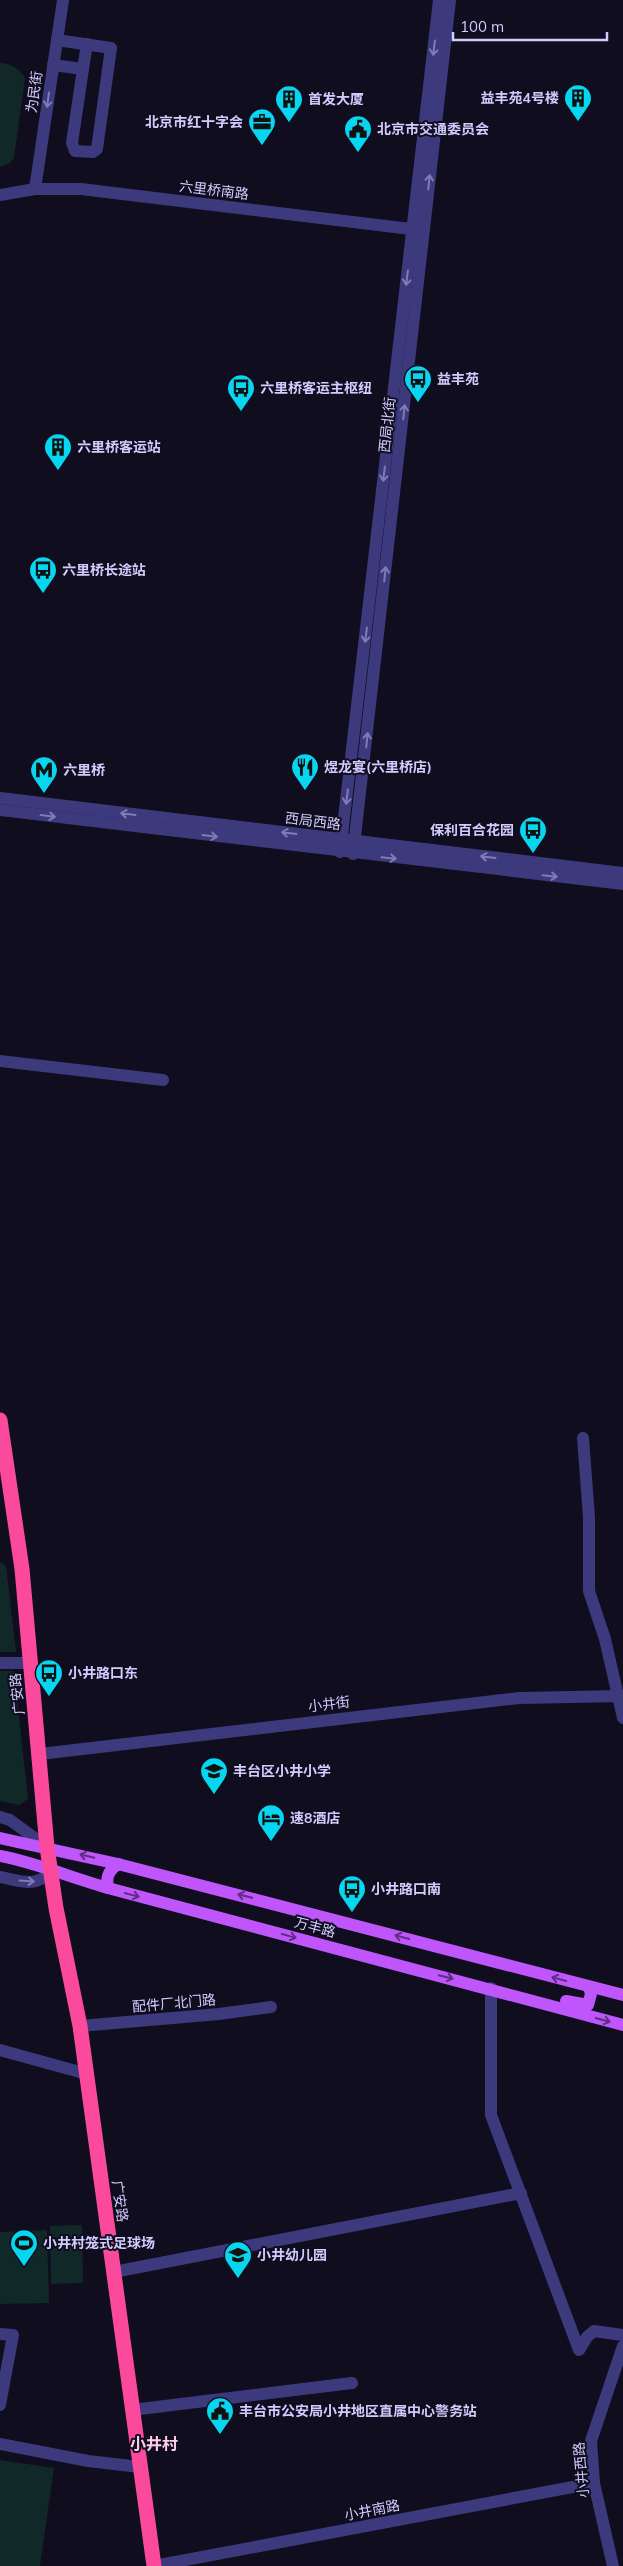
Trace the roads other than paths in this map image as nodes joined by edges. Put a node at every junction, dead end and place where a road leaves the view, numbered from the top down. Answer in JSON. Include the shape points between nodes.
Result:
{"nodes":[{"id":1,"x":63,"y":0,"type":"edge"},
{"id":2,"x":439,"y":0,"type":"edge"},
{"id":3,"x":450,"y":0,"type":"edge"},
{"id":4,"x":57,"y":40,"type":"junction"},
{"id":5,"x":87,"y":44,"type":"junction"},
{"id":6,"x":53,"y":65,"type":"junction"},
{"id":7,"x":83,"y":69,"type":"junction"},
{"id":8,"x":34,"y":189,"type":"junction"},
{"id":9,"x":0,"y":195,"type":"edge"},
{"id":10,"x":418,"y":230,"type":"junction"},
{"id":11,"x":0,"y":798,"type":"edge"},
{"id":12,"x":0,"y":810,"type":"edge"},
{"id":13,"x":348,"y":846,"type":"junction"},
{"id":14,"x":623,"y":873,"type":"edge"},
{"id":15,"x":623,"y":884,"type":"edge"},
{"id":16,"x":0,"y":1061,"type":"edge"},
{"id":17,"x":163,"y":1080,"type":"dead end"},
{"id":18,"x":0,"y":1420,"type":"edge"},
{"id":19,"x":583,"y":1438,"type":"dead end"},
{"id":20,"x":0,"y":1663,"type":"edge"},
{"id":21,"x":30,"y":1663,"type":"junction"},
{"id":22,"x":621,"y":1695,"type":"edge"},
{"id":23,"x":623,"y":1718,"type":"edge"},
{"id":24,"x":40,"y":1754,"type":"junction"},
{"id":25,"x":0,"y":1818,"type":"edge"},
{"id":26,"x":0,"y":1838,"type":"edge"},
{"id":27,"x":47,"y":1847,"type":"junction"},
{"id":28,"x":0,"y":1856,"type":"edge"},
{"id":29,"x":118,"y":1864,"type":"junction"},
{"id":30,"x":52,"y":1872,"type":"junction"},
{"id":31,"x":0,"y":1877,"type":"edge"},
{"id":32,"x":108,"y":1888,"type":"junction"},
{"id":33,"x":589,"y":1987,"type":"junction"},
{"id":34,"x":491,"y":1988,"type":"junction"},
{"id":35,"x":623,"y":1995,"type":"edge"},
{"id":36,"x":271,"y":2007,"type":"dead end"},
{"id":37,"x":623,"y":2025,"type":"edge"},
{"id":38,"x":80,"y":2026,"type":"junction"},
{"id":39,"x":0,"y":2050,"type":"edge"},
{"id":40,"x":87,"y":2074,"type":"junction"},
{"id":41,"x":520,"y":2193,"type":"junction"},
{"id":42,"x":114,"y":2272,"type":"junction"},
{"id":43,"x":0,"y":2334,"type":"edge"},
{"id":44,"x":623,"y":2334,"type":"edge"},
{"id":45,"x":623,"y":2346,"type":"edge"},
{"id":46,"x":352,"y":2383,"type":"dead end"},
{"id":47,"x":0,"y":2406,"type":"edge"},
{"id":48,"x":132,"y":2410,"type":"junction"},
{"id":49,"x":0,"y":2444,"type":"edge"},
{"id":50,"x":140,"y":2467,"type":"junction"},
{"id":51,"x":594,"y":2483,"type":"junction"},
{"id":52,"x":154,"y":2566,"type":"edge"},
{"id":53,"x":613,"y":2566,"type":"edge"}],
"edges":[{"from":1,"to":4,"type":"street","name":"为民街"},
{"from":2,"to":10,"type":"street","name":"西局北街","one_way":true},
{"from":10,"to":3,"type":"street","name":"西局北街","one_way":true},
{"from":4,"to":5,"type":"street"},
{"from":4,"to":6,"type":"street","name":"为民街"},
{"from":5,"to":7,"type":"street"},
{"from":5,"to":7,"type":"street","via":[[111,48],[97,148],[93,152],[75,151],[72,143]]},
{"from":6,"to":7,"type":"street"},
{"from":6,"to":8,"type":"street","name":"为民街","one_way":true},
{"from":8,"to":9,"type":"street","name":"六里桥南路"},
{"from":8,"to":10,"type":"street","name":"六里桥南路","via":[[89,190]]},
{"from":10,"to":13,"type":"street","name":"西局北街"},
{"from":13,"to":11,"type":"street","name":"西局西路","one_way":true},
{"from":12,"to":13,"type":"street","name":"西局西路","one_way":true},
{"from":14,"to":13,"type":"street","name":"西局西路","one_way":true},
{"from":13,"to":15,"type":"street","name":"西局西路","one_way":true},
{"from":16,"to":17,"type":"street"},
{"from":18,"to":21,"type":"highway","name":"广安路","via":[[22,1569]]},
{"from":19,"to":22,"type":"street","via":[[589,1517],[589,1591]]},
{"from":20,"to":21,"type":"street"},
{"from":21,"to":24,"type":"highway","name":"广安路"},
{"from":22,"to":23,"type":"street"},
{"from":22,"to":24,"type":"street","name":"小井街","via":[[518,1698]]},
{"from":24,"to":27,"type":"highway","name":"广安路"},
{"from":25,"to":27,"type":"street","via":[[10,1820]]},
{"from":26,"to":27,"type":"main road","name":"万丰路"},
{"from":29,"to":27,"type":"main road","name":"万丰路","one_way":true},
{"from":27,"to":30,"type":"highway","name":"广安路"},
{"from":28,"to":30,"type":"main road","name":"万丰路","via":[[30,1862]]},
{"from":29,"to":32,"type":"main road","via":[[106,1878]]},
{"from":33,"to":29,"type":"main road","name":"万丰路","one_way":true},
{"from":31,"to":30,"type":"street","one_way":true,"via":[[31,1883]]},
{"from":30,"to":32,"type":"main road","name":"万丰路"},
{"from":30,"to":38,"type":"highway","name":"广安路","via":[[56,1908]]},
{"from":32,"to":34,"type":"main road","name":"万丰路","one_way":true},
{"from":33,"to":34,"type":"main road","via":[[588,2005],[518,1988]]},
{"from":33,"to":35,"type":"main road","name":"万丰路"},
{"from":34,"to":37,"type":"main road","name":"万丰路","one_way":true},
{"from":34,"to":41,"type":"street","via":[[491,2115]]},
{"from":36,"to":38,"type":"street","name":"配件厂北门路"},
{"from":38,"to":40,"type":"highway","name":"广安路"},
{"from":39,"to":40,"type":"street"},
{"from":40,"to":42,"type":"highway","name":"广安路"},
{"from":41,"to":42,"type":"street"},
{"from":41,"to":44,"type":"street","via":[[579,2350],[594,2331]]},
{"from":42,"to":48,"type":"highway","name":"广安路"},
{"from":43,"to":47,"type":"street","via":[[13,2335]]},
{"from":45,"to":51,"type":"street","name":"小井西路","via":[[591,2441]]},
{"from":46,"to":48,"type":"street"},
{"from":48,"to":50,"type":"highway","name":"广安路"},
{"from":49,"to":50,"type":"street","via":[[88,2461]]},
{"from":50,"to":52,"type":"highway","name":"广安路"},
{"from":51,"to":52,"type":"street","name":"小井南路"},
{"from":51,"to":53,"type":"street","name":"小井西路"}]}
